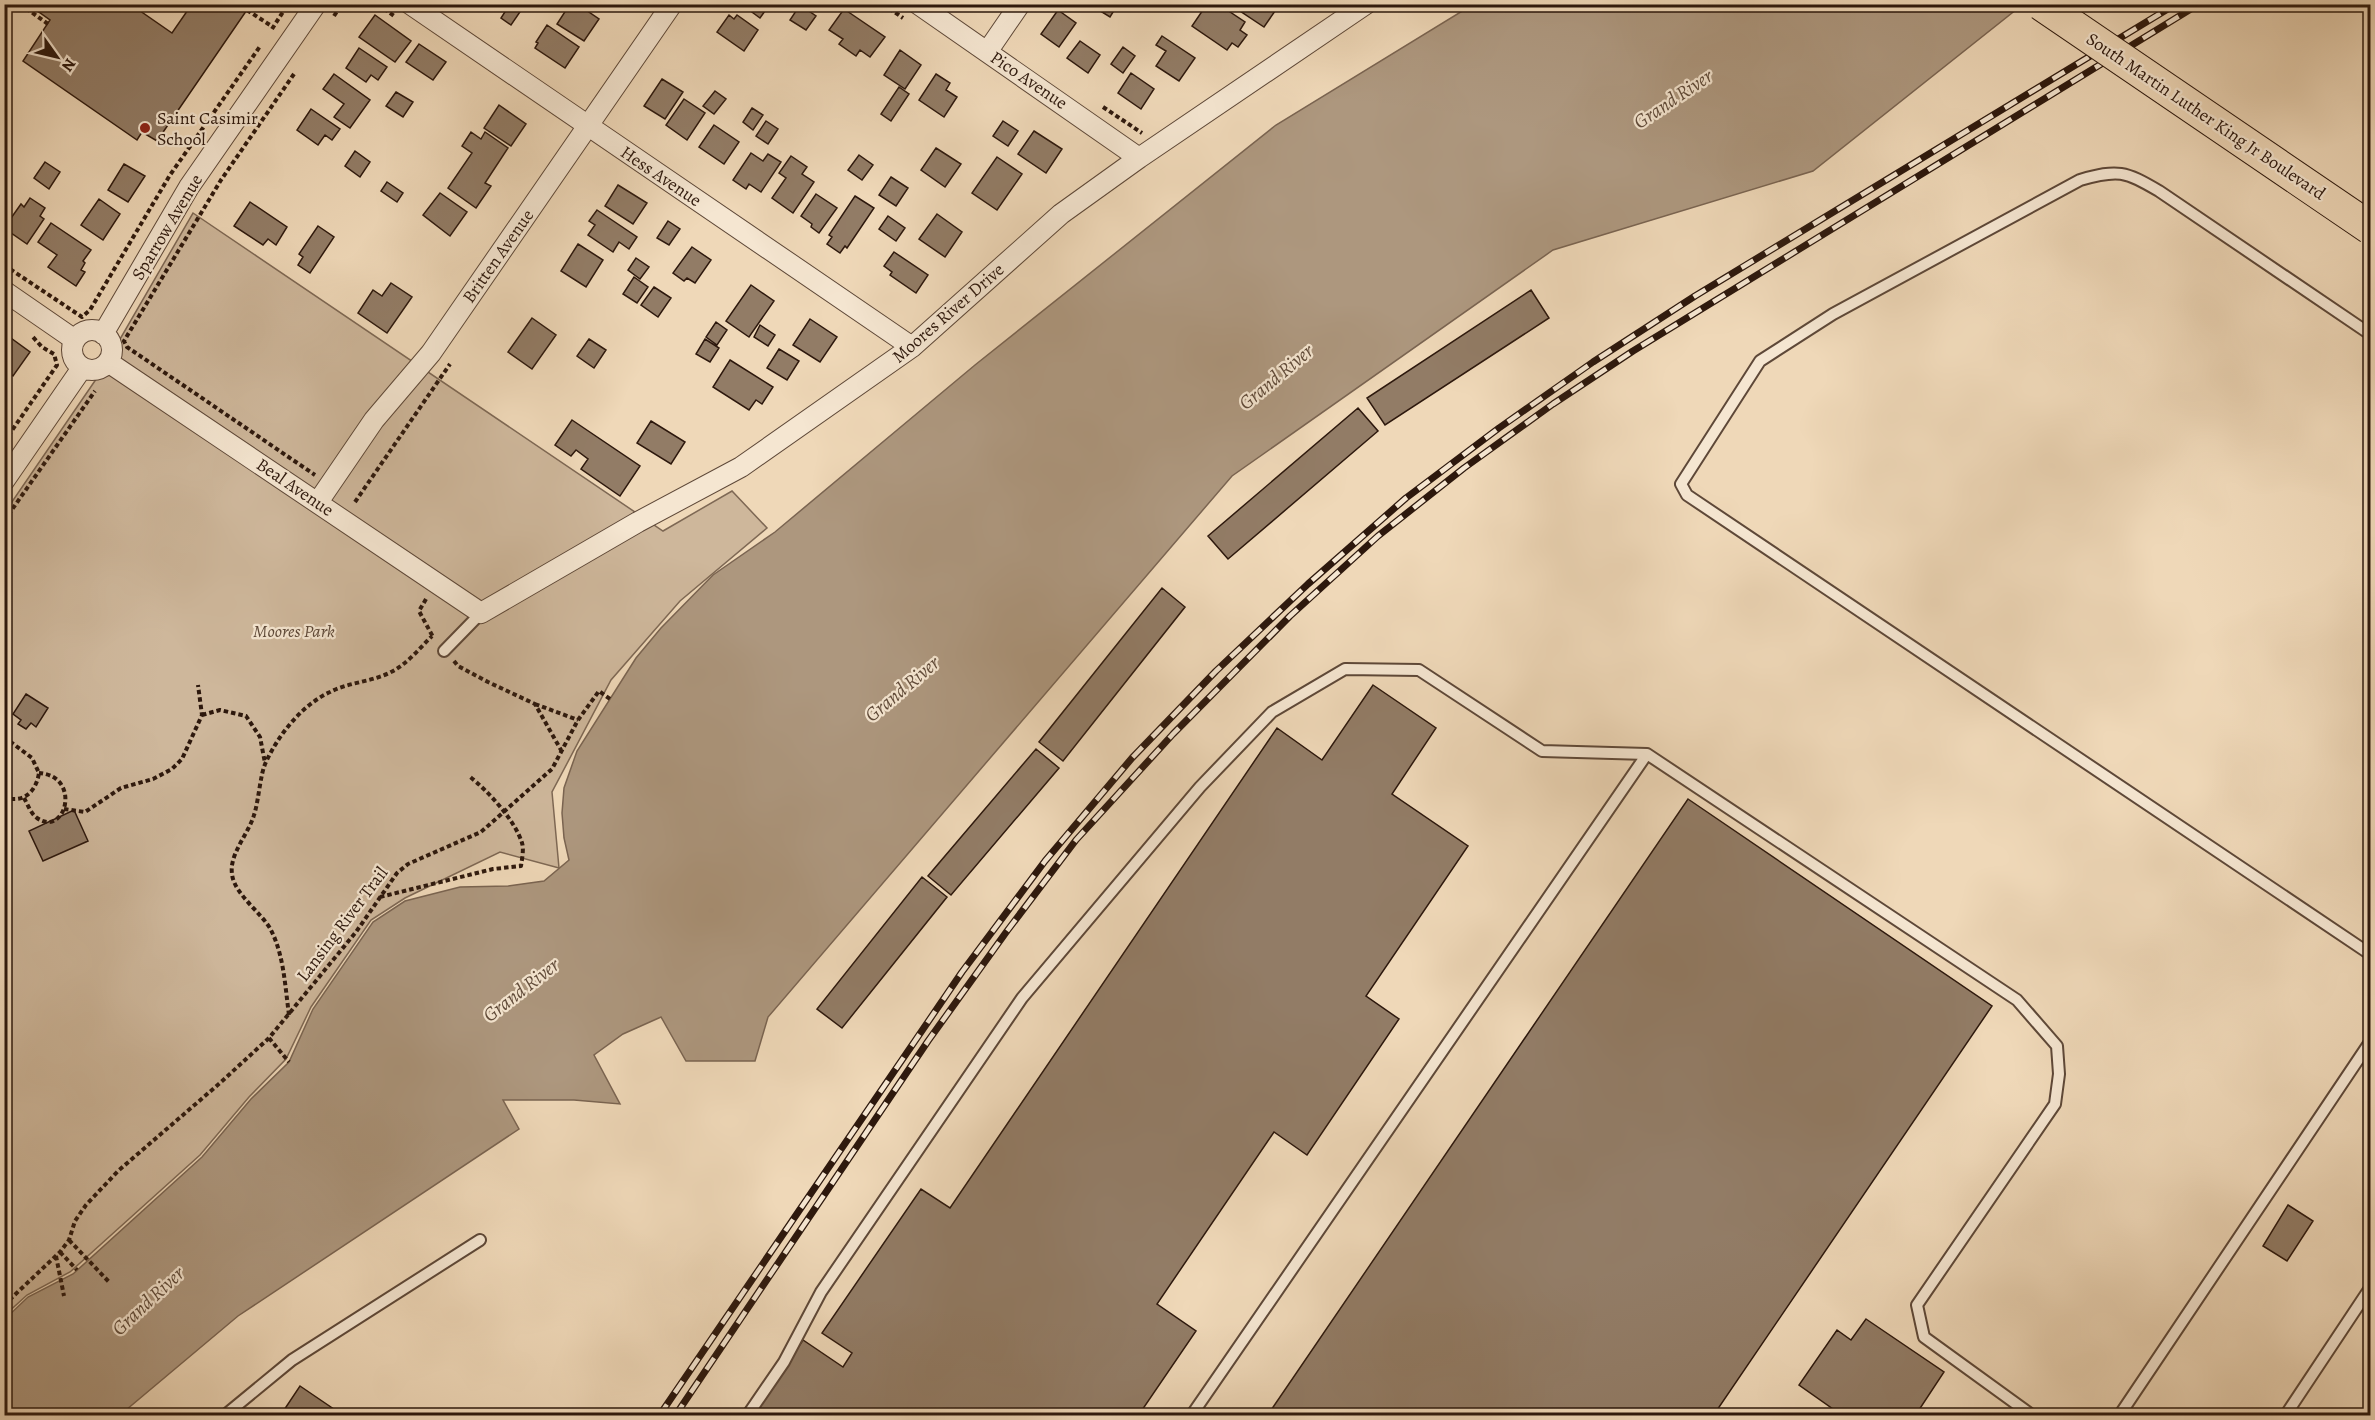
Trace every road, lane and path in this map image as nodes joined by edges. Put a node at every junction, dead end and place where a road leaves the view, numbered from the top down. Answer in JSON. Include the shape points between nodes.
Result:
{"nodes":[{"id":1,"x":20,"y":4,"type":"edge"},
{"id":2,"x":316,"y":4,"type":"edge"},
{"id":3,"x":342,"y":4,"type":"edge"},
{"id":4,"x":410,"y":4,"type":"edge"},
{"id":5,"x":672,"y":4,"type":"edge"},
{"id":6,"x":918,"y":4,"type":"edge"},
{"id":7,"x":1020,"y":4,"type":"edge"},
{"id":8,"x":1366,"y":4,"type":"edge"},
{"id":9,"x":2041,"y":4,"type":"edge"},
{"id":10,"x":247,"y":10,"type":"dead end"},
{"id":11,"x":48,"y":24,"type":"dead end"},
{"id":12,"x":328,"y":24,"type":"dead end"},
{"id":13,"x":273,"y":27,"type":"dead end"},
{"id":14,"x":987,"y":52,"type":"junction"},
{"id":15,"x":295,"y":73,"type":"dead end"},
{"id":16,"x":588,"y":126,"type":"junction"},
{"id":17,"x":1139,"y":158,"type":"junction"},
{"id":18,"x":2370,"y":228,"type":"edge"},
{"id":19,"x":4,"y":265,"type":"edge"},
{"id":20,"x":4,"y":291,"type":"edge"},
{"id":21,"x":82,"y":317,"type":"dead end"},
{"id":22,"x":23,"y":330,"type":"dead end"},
{"id":23,"x":103,"y":334,"type":"junction"},
{"id":24,"x":2370,"y":334,"type":"edge"},
{"id":25,"x":75,"y":340,"type":"junction"},
{"id":26,"x":912,"y":347,"type":"junction"},
{"id":27,"x":108,"y":362,"type":"junction"},
{"id":28,"x":82,"y":368,"type":"junction"},
{"id":29,"x":95,"y":391,"type":"dead end"},
{"id":30,"x":4,"y":442,"type":"edge"},
{"id":31,"x":4,"y":481,"type":"edge"},
{"id":32,"x":330,"y":485,"type":"junction"},
{"id":33,"x":318,"y":502,"type":"junction"},
{"id":34,"x":365,"y":509,"type":"dead end"},
{"id":35,"x":4,"y":521,"type":"edge"},
{"id":36,"x":438,"y":584,"type":"junction"},
{"id":37,"x":481,"y":613,"type":"junction"},
{"id":38,"x":432,"y":636,"type":"junction"},
{"id":39,"x":444,"y":651,"type":"junction"},
{"id":40,"x":198,"y":685,"type":"dead end"},
{"id":41,"x":610,"y":699,"type":"dead end"},
{"id":42,"x":535,"y":704,"type":"junction"},
{"id":43,"x":202,"y":715,"type":"junction"},
{"id":44,"x":578,"y":720,"type":"junction"},
{"id":45,"x":4,"y":737,"type":"edge"},
{"id":46,"x":562,"y":751,"type":"junction"},
{"id":47,"x":1647,"y":754,"type":"junction"},
{"id":48,"x":265,"y":764,"type":"junction"},
{"id":49,"x":39,"y":773,"type":"junction"},
{"id":50,"x":469,"y":776,"type":"dead end"},
{"id":51,"x":4,"y":797,"type":"edge"},
{"id":52,"x":24,"y":798,"type":"junction"},
{"id":53,"x":64,"y":809,"type":"junction"},
{"id":54,"x":505,"y":813,"type":"junction"},
{"id":55,"x":380,"y":897,"type":"junction"},
{"id":56,"x":2370,"y":954,"type":"edge"},
{"id":57,"x":289,"y":1015,"type":"junction"},
{"id":58,"x":269,"y":1038,"type":"junction"},
{"id":59,"x":2370,"y":1042,"type":"edge"},
{"id":60,"x":289,"y":1062,"type":"dead end"},
{"id":61,"x":69,"y":1239,"type":"junction"},
{"id":62,"x":480,"y":1240,"type":"dead end"},
{"id":63,"x":58,"y":1254,"type":"junction"},
{"id":64,"x":77,"y":1270,"type":"dead end"},
{"id":65,"x":110,"y":1283,"type":"dead end"},
{"id":66,"x":2370,"y":1288,"type":"edge"},
{"id":67,"x":64,"y":1296,"type":"dead end"},
{"id":68,"x":4,"y":1305,"type":"edge"},
{"id":69,"x":224,"y":1416,"type":"edge"},
{"id":70,"x":747,"y":1416,"type":"edge"},
{"id":71,"x":1191,"y":1416,"type":"edge"},
{"id":72,"x":2033,"y":1416,"type":"edge"},
{"id":73,"x":2119,"y":1416,"type":"edge"},
{"id":74,"x":2285,"y":1416,"type":"edge"}],
"edges":[{"from":1,"to":11,"type":"path"},
{"from":2,"to":23,"type":"street","name":"Sparrow Avenue","via":[[189,188]]},
{"from":3,"to":12,"type":"path"},
{"from":4,"to":16,"type":"street","name":"Hess Avenue"},
{"from":5,"to":16,"type":"street","name":"Britten Avenue"},
{"from":6,"to":14,"type":"street","name":"Pico Avenue"},
{"from":7,"to":14,"type":"street"},
{"from":8,"to":17,"type":"street","name":"Moores River Drive"},
{"from":9,"to":18,"type":"main road","name":"South Martin Luther King Jr Boulevard","bridge":true},
{"from":10,"to":13,"type":"path"},
{"from":14,"to":17,"type":"street","name":"Pico Avenue"},
{"from":15,"to":32,"type":"path","via":[[221,180],[124,341],[127,347]]},
{"from":16,"to":26,"type":"street","name":"Hess Avenue"},
{"from":16,"to":32,"type":"street","name":"Britten Avenue","via":[[431,353],[374,420]]},
{"from":17,"to":26,"type":"street","name":"Moores River Drive","via":[[1061,214]]},
{"from":19,"to":21,"type":"path"},
{"from":20,"to":25,"type":"street"},
{"from":22,"to":30,"type":"path","via":[[54,354],[57,365]]},
{"from":23,"to":25,"type":"street","via":[[84,332]]},
{"from":23,"to":27,"type":"street","via":[[112,350]]},
{"from":24,"to":56,"type":"lane","via":[[2159,191],[2134,177],[2108,172],[2080,180],[1833,314],[1760,361],[1681,484],[1687,495]]},
{"from":25,"to":28,"type":"street","via":[[73,358]]},
{"from":26,"to":37,"type":"street","name":"Moores River Drive","via":[[741,467]]},
{"from":27,"to":28,"type":"street","via":[[93,370]]},
{"from":27,"to":33,"type":"street","name":"Beal Avenue"},
{"from":28,"to":31,"type":"street"},
{"from":29,"to":35,"type":"path"},
{"from":32,"to":33,"type":"street","name":"Britten Avenue"},
{"from":32,"to":34,"type":"path"},
{"from":33,"to":36,"type":"street","name":"Beal Avenue"},
{"from":36,"to":37,"type":"street","name":"Beal Avenue"},
{"from":36,"to":38,"type":"path","via":[[419,612]]},
{"from":37,"to":39,"type":"lane"},
{"from":38,"to":39,"type":"path"},
{"from":38,"to":48,"type":"path","via":[[390,673],[330,691],[308,707],[283,732]]},
{"from":39,"to":42,"type":"path","via":[[458,666]]},
{"from":40,"to":43,"type":"path"},
{"from":41,"to":44,"type":"path","name":"Lansing River Trail","via":[[599,691]]},
{"from":42,"to":44,"type":"path"},
{"from":42,"to":46,"type":"path"},
{"from":43,"to":48,"type":"path","via":[[220,710],[246,716],[260,737]]},
{"from":43,"to":53,"type":"path","via":[[182,759],[172,769],[121,788],[85,812]]},
{"from":44,"to":46,"type":"path","name":"Lansing River Trail"},
{"from":45,"to":49,"type":"path","via":[[32,758]]},
{"from":46,"to":54,"type":"path","name":"Lansing River Trail","via":[[552,769]]},
{"from":47,"to":70,"type":"lane","via":[[1542,751],[1419,670],[1345,669],[1272,712],[1200,787],[1022,998],[821,1293],[784,1362]]},
{"from":47,"to":71,"type":"lane"},
{"from":47,"to":72,"type":"lane","via":[[2016,1000],[2057,1046],[2060,1074],[2055,1104],[1917,1305],[1924,1337]]},
{"from":48,"to":57,"type":"path","via":[[252,823],[235,858],[232,874],[239,890],[270,929],[281,956]]},
{"from":49,"to":52,"type":"path","via":[[31,793]]},
{"from":49,"to":53,"type":"path","via":[[58,780],[66,797]]},
{"from":50,"to":54,"type":"path"},
{"from":51,"to":52,"type":"path"},
{"from":52,"to":53,"type":"path","via":[[36,818],[47,822],[58,819]]},
{"from":54,"to":55,"type":"path","name":"Lansing River Trail","via":[[481,832],[408,864]]},
{"from":54,"to":55,"type":"path","via":[[523,843],[521,866],[493,869]]},
{"from":55,"to":57,"type":"path","name":"Lansing River Trail"},
{"from":57,"to":58,"type":"path","name":"Lansing River Trail"},
{"from":58,"to":60,"type":"path"},
{"from":58,"to":61,"type":"path","name":"Lansing River Trail","via":[[118,1171],[86,1205]]},
{"from":59,"to":73,"type":"lane"},
{"from":61,"to":63,"type":"path","name":"Lansing River Trail"},
{"from":61,"to":65,"type":"path"},
{"from":62,"to":69,"type":"lane","via":[[292,1360]]},
{"from":63,"to":64,"type":"path"},
{"from":63,"to":67,"type":"path"},
{"from":63,"to":68,"type":"path","name":"Lansing River Trail"},
{"from":66,"to":74,"type":"lane"}]}
